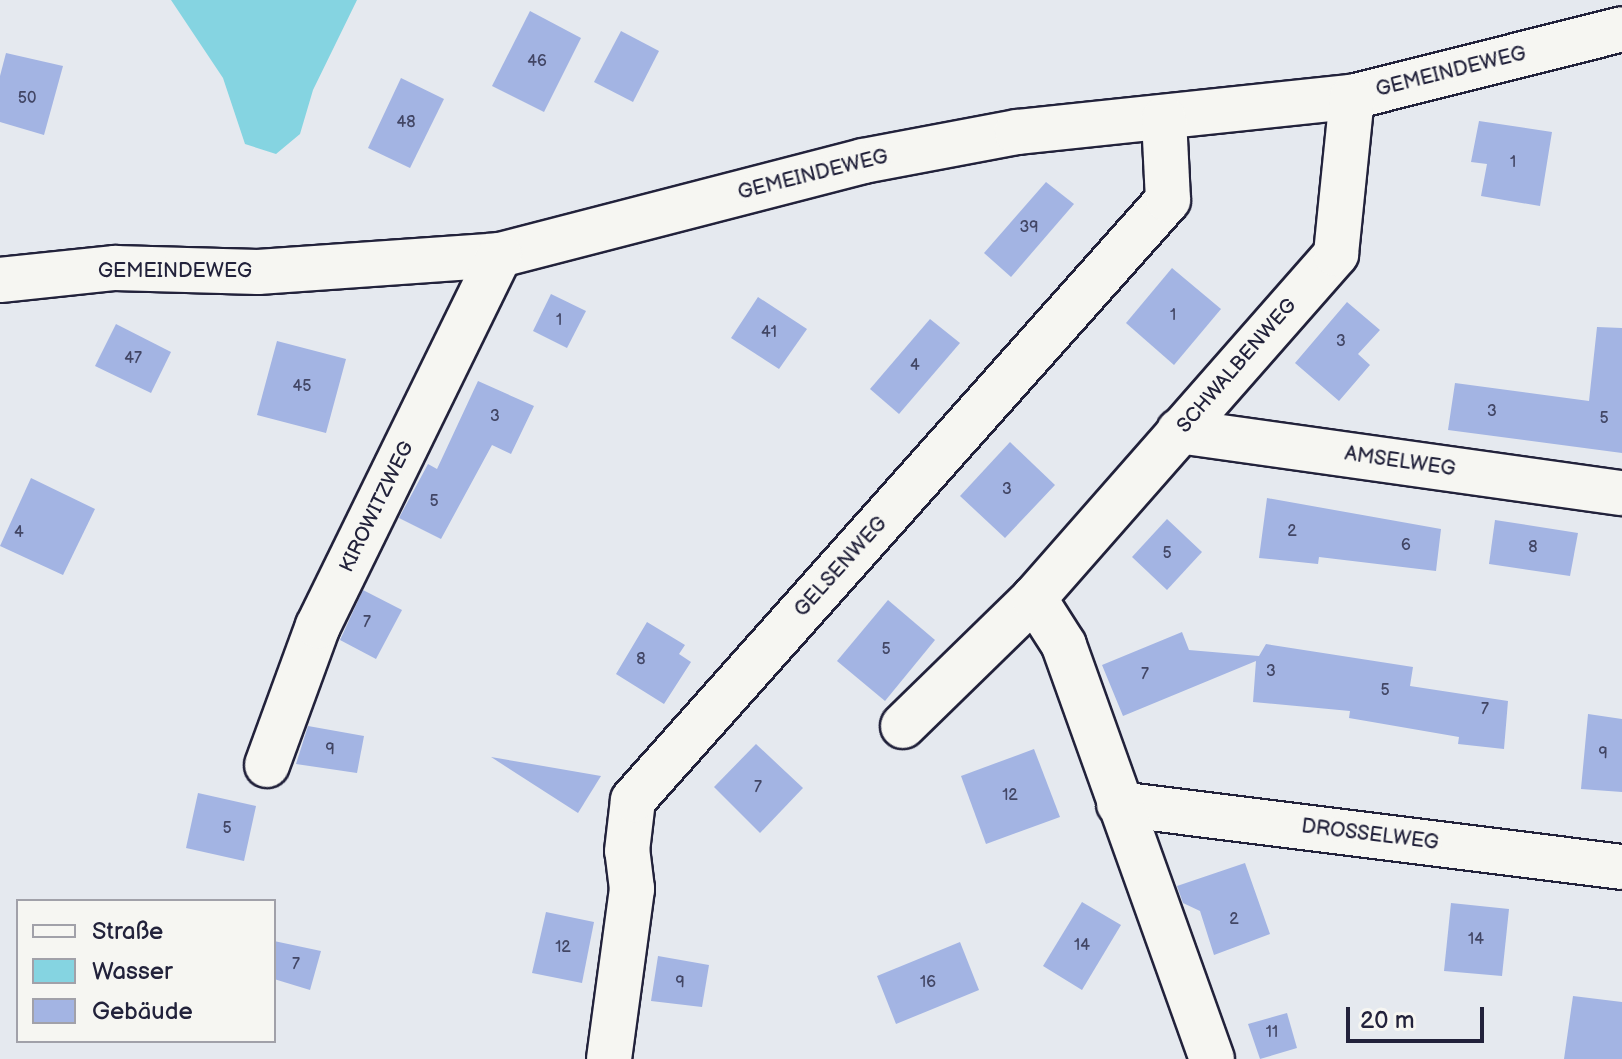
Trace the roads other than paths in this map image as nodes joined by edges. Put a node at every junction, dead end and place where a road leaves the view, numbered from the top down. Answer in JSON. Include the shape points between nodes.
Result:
{"nodes":[{"id":1,"x":1622,"y":29,"type":"edge"},
{"id":2,"x":1352,"y":97,"type":"junction"},
{"id":3,"x":1164,"y":119,"type":"junction"},
{"id":4,"x":500,"y":255,"type":"junction"},
{"id":5,"x":0,"y":280,"type":"edge"},
{"id":6,"x":1179,"y":431,"type":"junction"},
{"id":7,"x":1622,"y":493,"type":"edge"},
{"id":8,"x":1034,"y":598,"type":"junction"},
{"id":9,"x":903,"y":726,"type":"dead end"},
{"id":10,"x":267,"y":765,"type":"dead end"},
{"id":11,"x":1119,"y":804,"type":"junction"},
{"id":12,"x":1622,"y":867,"type":"edge"},
{"id":13,"x":609,"y":1059,"type":"edge"},
{"id":14,"x":1212,"y":1059,"type":"edge"}],
"edges":[{"from":1,"to":2,"type":"street","name":"GEMEINDEWEG"},
{"from":2,"to":3,"type":"street","name":"GEMEINDEWEG"},
{"from":2,"to":6,"type":"street","name":"SCHWALBENWEG","via":[[1336,254]]},
{"from":3,"to":4,"type":"street","name":"GEMEINDEWEG","via":[[1017,132],[863,161]]},
{"from":3,"to":13,"type":"street","name":"GELSENWEG","via":[[1168,200],[633,800],[627,851],[632,889]]},
{"from":4,"to":5,"type":"street","name":"GEMEINDEWEG","via":[[258,272],[115,268]]},
{"from":4,"to":10,"type":"street","name":"KIROWITZWEG","via":[[318,626]]},
{"from":6,"to":7,"type":"street","name":"AMSELWEG"},
{"from":6,"to":8,"type":"street","name":"SCHWALBENWEG"},
{"from":8,"to":9,"type":"street","name":"SCHWALBENWEG"},
{"from":8,"to":11,"type":"street","via":[[1064,645]]},
{"from":11,"to":12,"type":"street","name":"DROSSELWEG"},
{"from":11,"to":14,"type":"street"}]}
